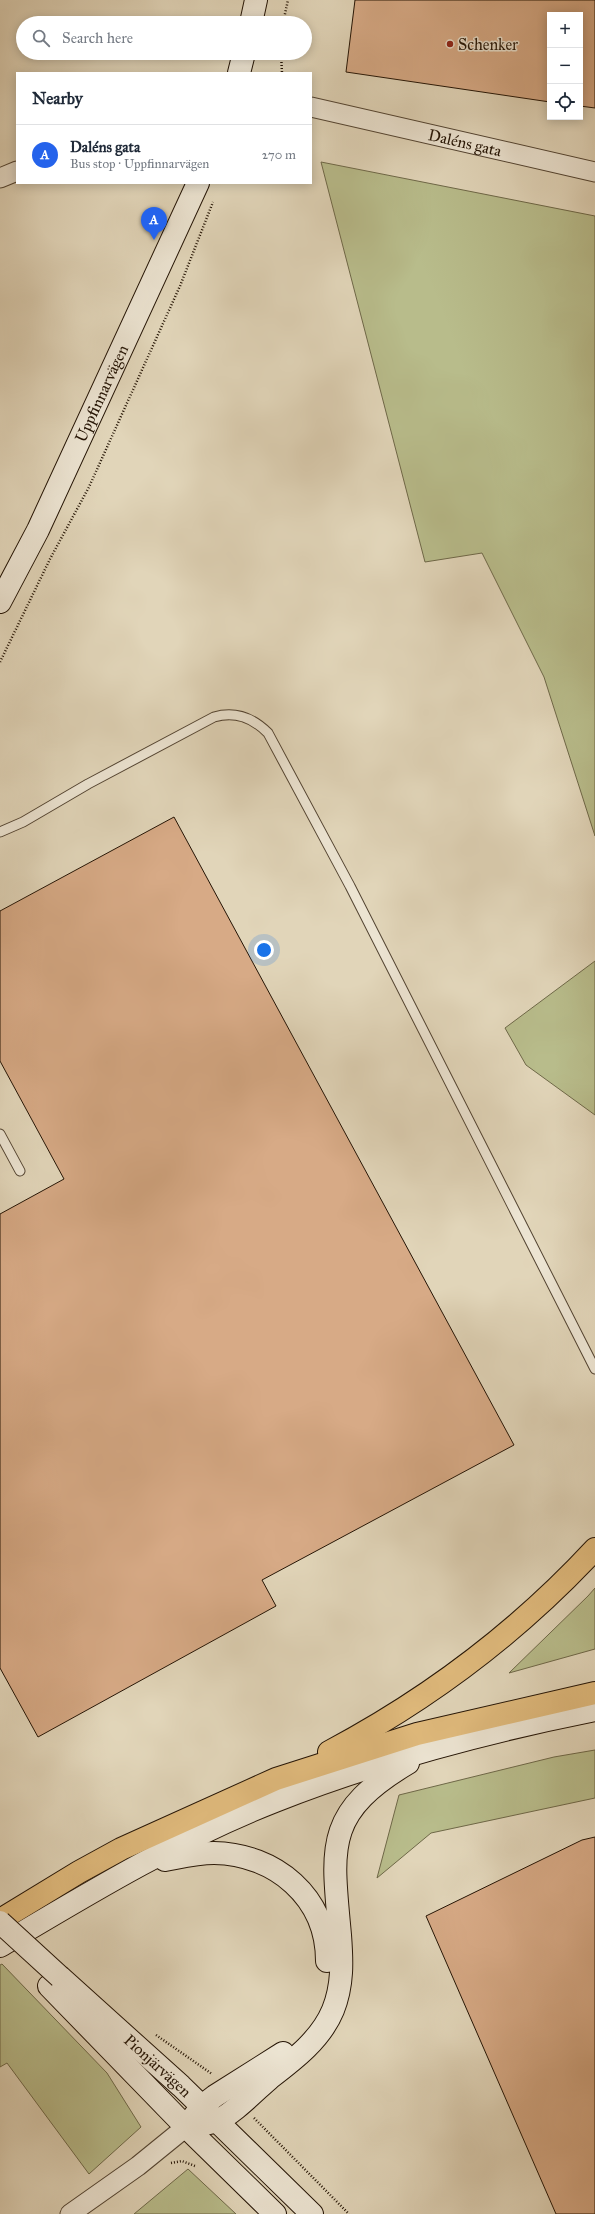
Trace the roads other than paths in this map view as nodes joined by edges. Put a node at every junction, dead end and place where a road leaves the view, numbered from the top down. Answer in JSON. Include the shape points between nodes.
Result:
{"nodes":[{"id":1,"x":256,"y":0,"type":"edge"},
{"id":2,"x":253,"y":16,"type":"edge"},
{"id":3,"x":242,"y":60,"type":"edge"},
{"id":4,"x":239,"y":72,"type":"edge"},
{"id":5,"x":312,"y":107,"type":"edge"},
{"id":6,"x":16,"y":170,"type":"edge"},
{"id":7,"x":595,"y":172,"type":"edge"},
{"id":8,"x":0,"y":178,"type":"edge"},
{"id":9,"x":198,"y":184,"type":"edge"},
{"id":10,"x":0,"y":602,"type":"edge"},
{"id":11,"x":0,"y":832,"type":"edge"},
{"id":12,"x":0,"y":1134,"type":"edge"},
{"id":13,"x":20,"y":1170,"type":"dead end"},
{"id":14,"x":595,"y":1369,"type":"edge"},
{"id":15,"x":595,"y":1548,"type":"edge"},
{"id":16,"x":595,"y":1693,"type":"edge"},
{"id":17,"x":595,"y":1710,"type":"edge"},
{"id":18,"x":437,"y":1746,"type":"junction"},
{"id":19,"x":276,"y":1779,"type":"junction"},
{"id":20,"x":136,"y":1866,"type":"junction"},
{"id":21,"x":0,"y":1921,"type":"edge"},
{"id":22,"x":0,"y":1939,"type":"edge"},
{"id":23,"x":0,"y":1946,"type":"edge"},
{"id":24,"x":54,"y":1981,"type":"junction"},
{"id":25,"x":209,"y":2114,"type":"junction"},
{"id":26,"x":186,"y":2127,"type":"junction"},
{"id":27,"x":70,"y":2214,"type":"edge"},
{"id":28,"x":275,"y":2214,"type":"edge"},
{"id":29,"x":312,"y":2214,"type":"edge"}],
"edges":[{"from":1,"to":2,"type":"main road"},
{"from":3,"to":4,"type":"main road"},
{"from":5,"to":7,"type":"street","name":"Daléns gata"},
{"from":6,"to":8,"type":"street"},
{"from":9,"to":10,"type":"main road","name":"Uppfinnarvägen","via":[[38,530]]},
{"from":11,"to":14,"type":"lane","via":[[23,822],[214,717],[237,715],[258,723],[268,733],[350,886]]},
{"from":12,"to":13,"type":"lane"},
{"from":15,"to":19,"type":"highway","via":[[530,1614],[477,1658],[438,1686],[343,1744]]},
{"from":16,"to":19,"type":"highway","via":[[417,1734]]},
{"from":17,"to":18,"type":"main road"},
{"from":18,"to":20,"type":"main road","via":[[354,1771],[273,1802]]},
{"from":18,"to":25,"type":"main road","via":[[380,1781],[367,1792],[346,1817],[339,1833],[335,1851],[335,1871],[342,1970],[333,2010],[322,2030],[288,2065]]},
{"from":19,"to":21,"type":"highway","via":[[121,1849]]},
{"from":20,"to":23,"type":"main road"},
{"from":20,"to":25,"type":"main road","via":[[189,1855],[214,1853],[240,1856],[267,1864],[304,1893],[325,1932],[327,1972],[323,1994],[309,2027]]},
{"from":21,"to":24,"type":"main road","name":"Pionjärvägen","bridge":true},
{"from":22,"to":24,"type":"main road","name":"Pionjärvägen"},
{"from":24,"to":25,"type":"main road","name":"Pionjärvägen"},
{"from":24,"to":26,"type":"main road","name":"Pionjärvägen"},
{"from":25,"to":26,"type":"main road"},
{"from":25,"to":29,"type":"main road","name":"Pionjärvägen"},
{"from":26,"to":27,"type":"street","via":[[138,2166]]},
{"from":26,"to":28,"type":"main road","name":"Pionjärvägen"}]}
